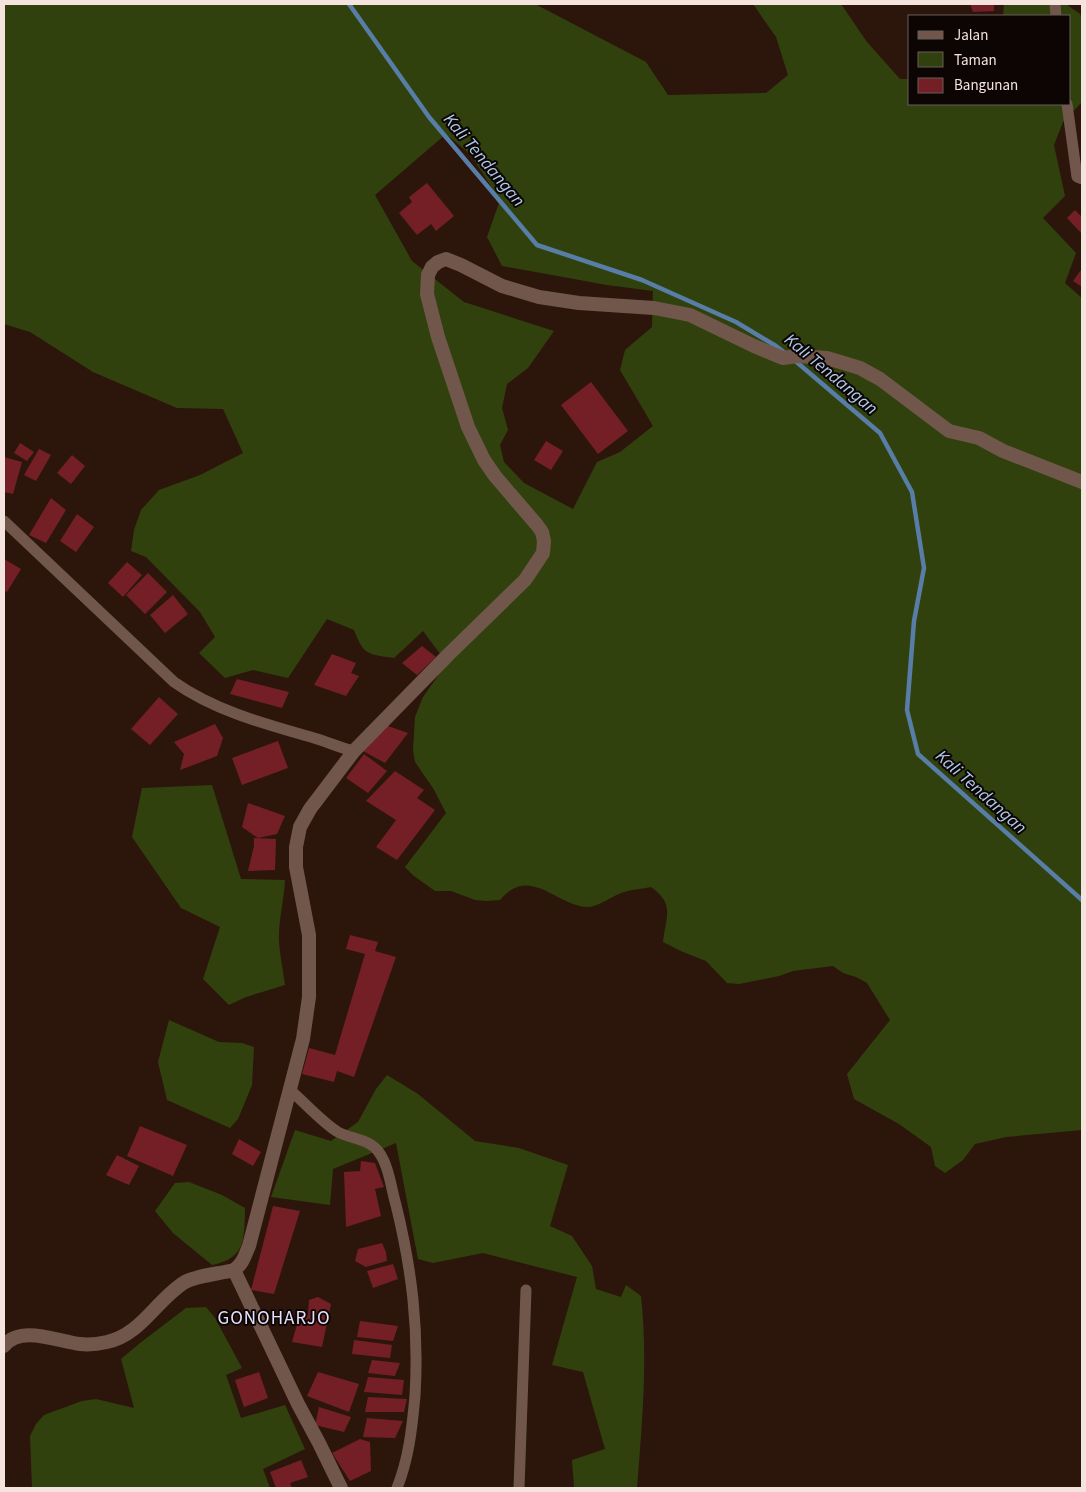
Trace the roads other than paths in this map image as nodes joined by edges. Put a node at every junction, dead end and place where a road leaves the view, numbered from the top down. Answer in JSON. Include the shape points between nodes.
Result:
{"nodes":[{"id":1,"x":1067,"y":105,"type":"edge"},
{"id":2,"x":1082,"y":179,"type":"edge"},
{"id":3,"x":1082,"y":482,"type":"edge"},
{"id":4,"x":4,"y":521,"type":"edge"},
{"id":5,"x":354,"y":751,"type":"junction"},
{"id":6,"x":290,"y":1090,"type":"junction"},
{"id":7,"x":234,"y":1270,"type":"junction"},
{"id":8,"x":526,"y":1290,"type":"dead end"},
{"id":9,"x":4,"y":1346,"type":"edge"},
{"id":10,"x":341,"y":1488,"type":"edge"},
{"id":11,"x":397,"y":1488,"type":"edge"},
{"id":12,"x":519,"y":1488,"type":"edge"}],
"edges":[{"from":1,"to":2,"type":"street","via":[[1074,166],[1077,177]]},
{"from":3,"to":5,"type":"street","via":[[1002,451],[979,438],[949,431],[880,379],[860,368],[827,358],[790,357],[754,346],[690,314],[539,297],[502,286],[446,259],[432,267],[428,275],[427,294],[438,338],[468,427],[484,460],[542,532],[543,553],[525,580]]},
{"from":4,"to":5,"type":"street","via":[[174,682],[193,695],[209,704]]},
{"from":5,"to":6,"type":"street","via":[[310,809],[300,827],[296,847],[296,867],[310,934],[310,981],[303,1039]]},
{"from":6,"to":7,"type":"street","via":[[249,1246]]},
{"from":6,"to":11,"type":"street","via":[[337,1131],[372,1144],[386,1166],[407,1250],[417,1358],[409,1450]]},
{"from":7,"to":9,"type":"street","via":[[186,1282],[123,1337],[96,1344],[80,1344],[29,1335],[18,1336]]},
{"from":7,"to":10,"type":"street"},
{"from":8,"to":12,"type":"street"}]}
